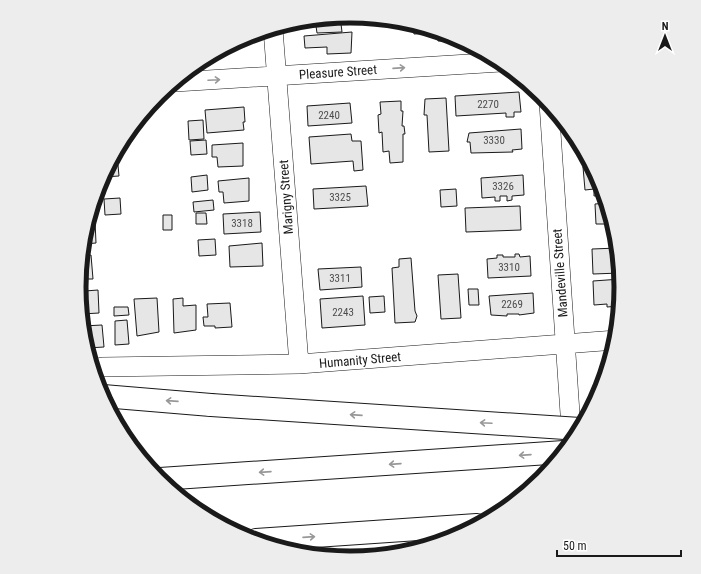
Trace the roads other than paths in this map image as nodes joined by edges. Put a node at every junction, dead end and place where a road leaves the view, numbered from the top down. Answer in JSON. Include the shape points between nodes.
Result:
{"nodes":[{"id":1,"x":273,"y":35,"type":"edge"},
{"id":2,"x":490,"y":63,"type":"edge"},
{"id":3,"x":276,"y":76,"type":"junction"},
{"id":4,"x":186,"y":81,"type":"edge"},
{"id":5,"x":550,"y":114,"type":"edge"},
{"id":6,"x":609,"y":340,"type":"edge"},
{"id":7,"x":565,"y":343,"type":"junction"},
{"id":8,"x":299,"y":364,"type":"junction"},
{"id":9,"x":102,"y":368,"type":"dead end"},
{"id":10,"x":111,"y":397,"type":"edge"},
{"id":11,"x":573,"y":429,"type":"edge"},
{"id":12,"x":571,"y":432,"type":"edge"},
{"id":13,"x":556,"y":453,"type":"edge"},
{"id":14,"x":169,"y":478,"type":"edge"},
{"id":15,"x":463,"y":526,"type":"edge"},
{"id":16,"x":272,"y":539,"type":"edge"}],
"edges":[{"from":1,"to":3,"type":"street","name":"Marigny Street"},
{"from":3,"to":2,"type":"street","name":"Pleasure Street","one_way":true},
{"from":4,"to":3,"type":"street","name":"Pleasure Street","one_way":true},
{"from":3,"to":8,"type":"street","name":"Marigny Street"},
{"from":5,"to":7,"type":"street","name":"Mandeville Street"},
{"from":6,"to":7,"type":"street","name":"Humanity Street"},
{"from":7,"to":8,"type":"street","name":"Humanity Street"},
{"from":7,"to":12,"type":"street","name":"Mandeville Street"},
{"from":8,"to":9,"type":"street","name":"Humanity Street"},
{"from":11,"to":10,"type":"highway","one_way":true,"bridge":true},
{"from":13,"to":14,"type":"highway","one_way":true},
{"from":16,"to":15,"type":"highway","one_way":true}]}
